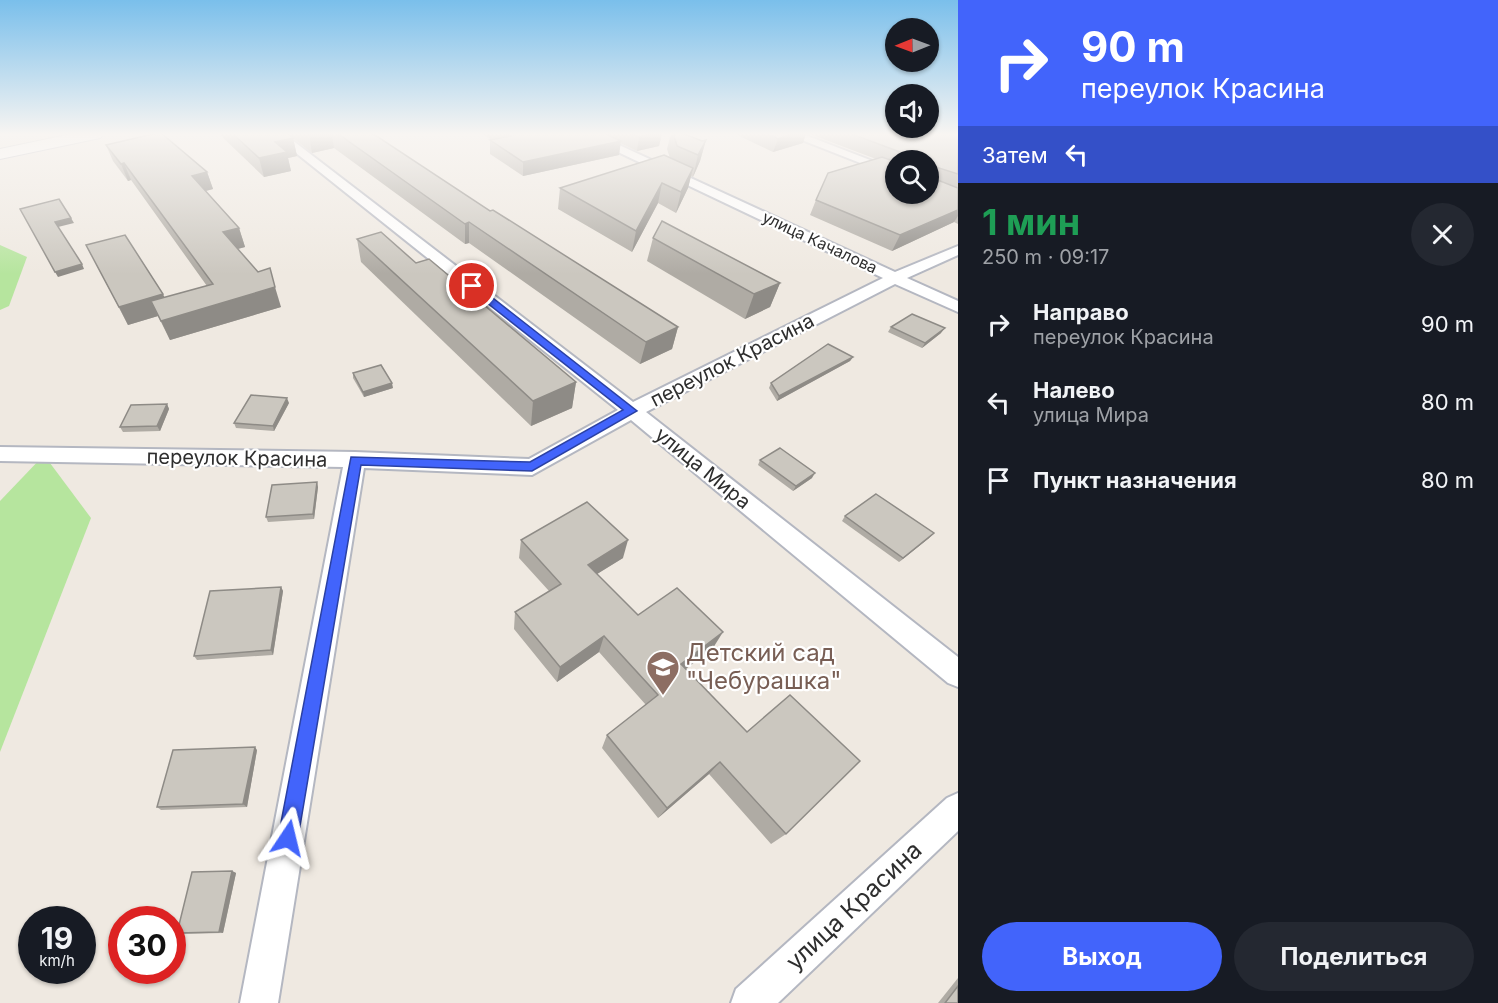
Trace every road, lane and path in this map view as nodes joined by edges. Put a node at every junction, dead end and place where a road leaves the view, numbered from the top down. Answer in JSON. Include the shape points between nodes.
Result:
{"nodes":[{"id":1,"x":336,"y":180,"type":"edge"},
{"id":2,"x":684,"y":180,"type":"edge"},
{"id":3,"x":958,"y":250,"type":"edge"},
{"id":4,"x":896,"y":277,"type":"junction"},
{"id":5,"x":958,"y":307,"type":"edge"},
{"id":6,"x":632,"y":411,"type":"junction"},
{"id":7,"x":0,"y":454,"type":"edge"},
{"id":8,"x":355,"y":460,"type":"junction"},
{"id":9,"x":958,"y":674,"type":"edge"},
{"id":10,"x":958,"y":809,"type":"edge"},
{"id":11,"x":259,"y":1003,"type":"edge"},
{"id":12,"x":750,"y":1003,"type":"edge"}],
"edges":[{"from":1,"to":6,"type":"street","name":"улица Мира"},
{"from":2,"to":4,"type":"street","name":"улица Качалова"},
{"from":3,"to":4,"type":"street","name":"переулок Красина"},
{"from":4,"to":5,"type":"street","name":"улица Качалова"},
{"from":4,"to":6,"type":"street","name":"переулок Красина"},
{"from":6,"to":8,"type":"street","name":"переулок Красина","via":[[532,467]]},
{"from":6,"to":9,"type":"street","name":"улица Мира"},
{"from":7,"to":8,"type":"street","name":"переулок Красина"},
{"from":8,"to":11,"type":"street"},
{"from":10,"to":12,"type":"street","name":"улица Красина"}]}
